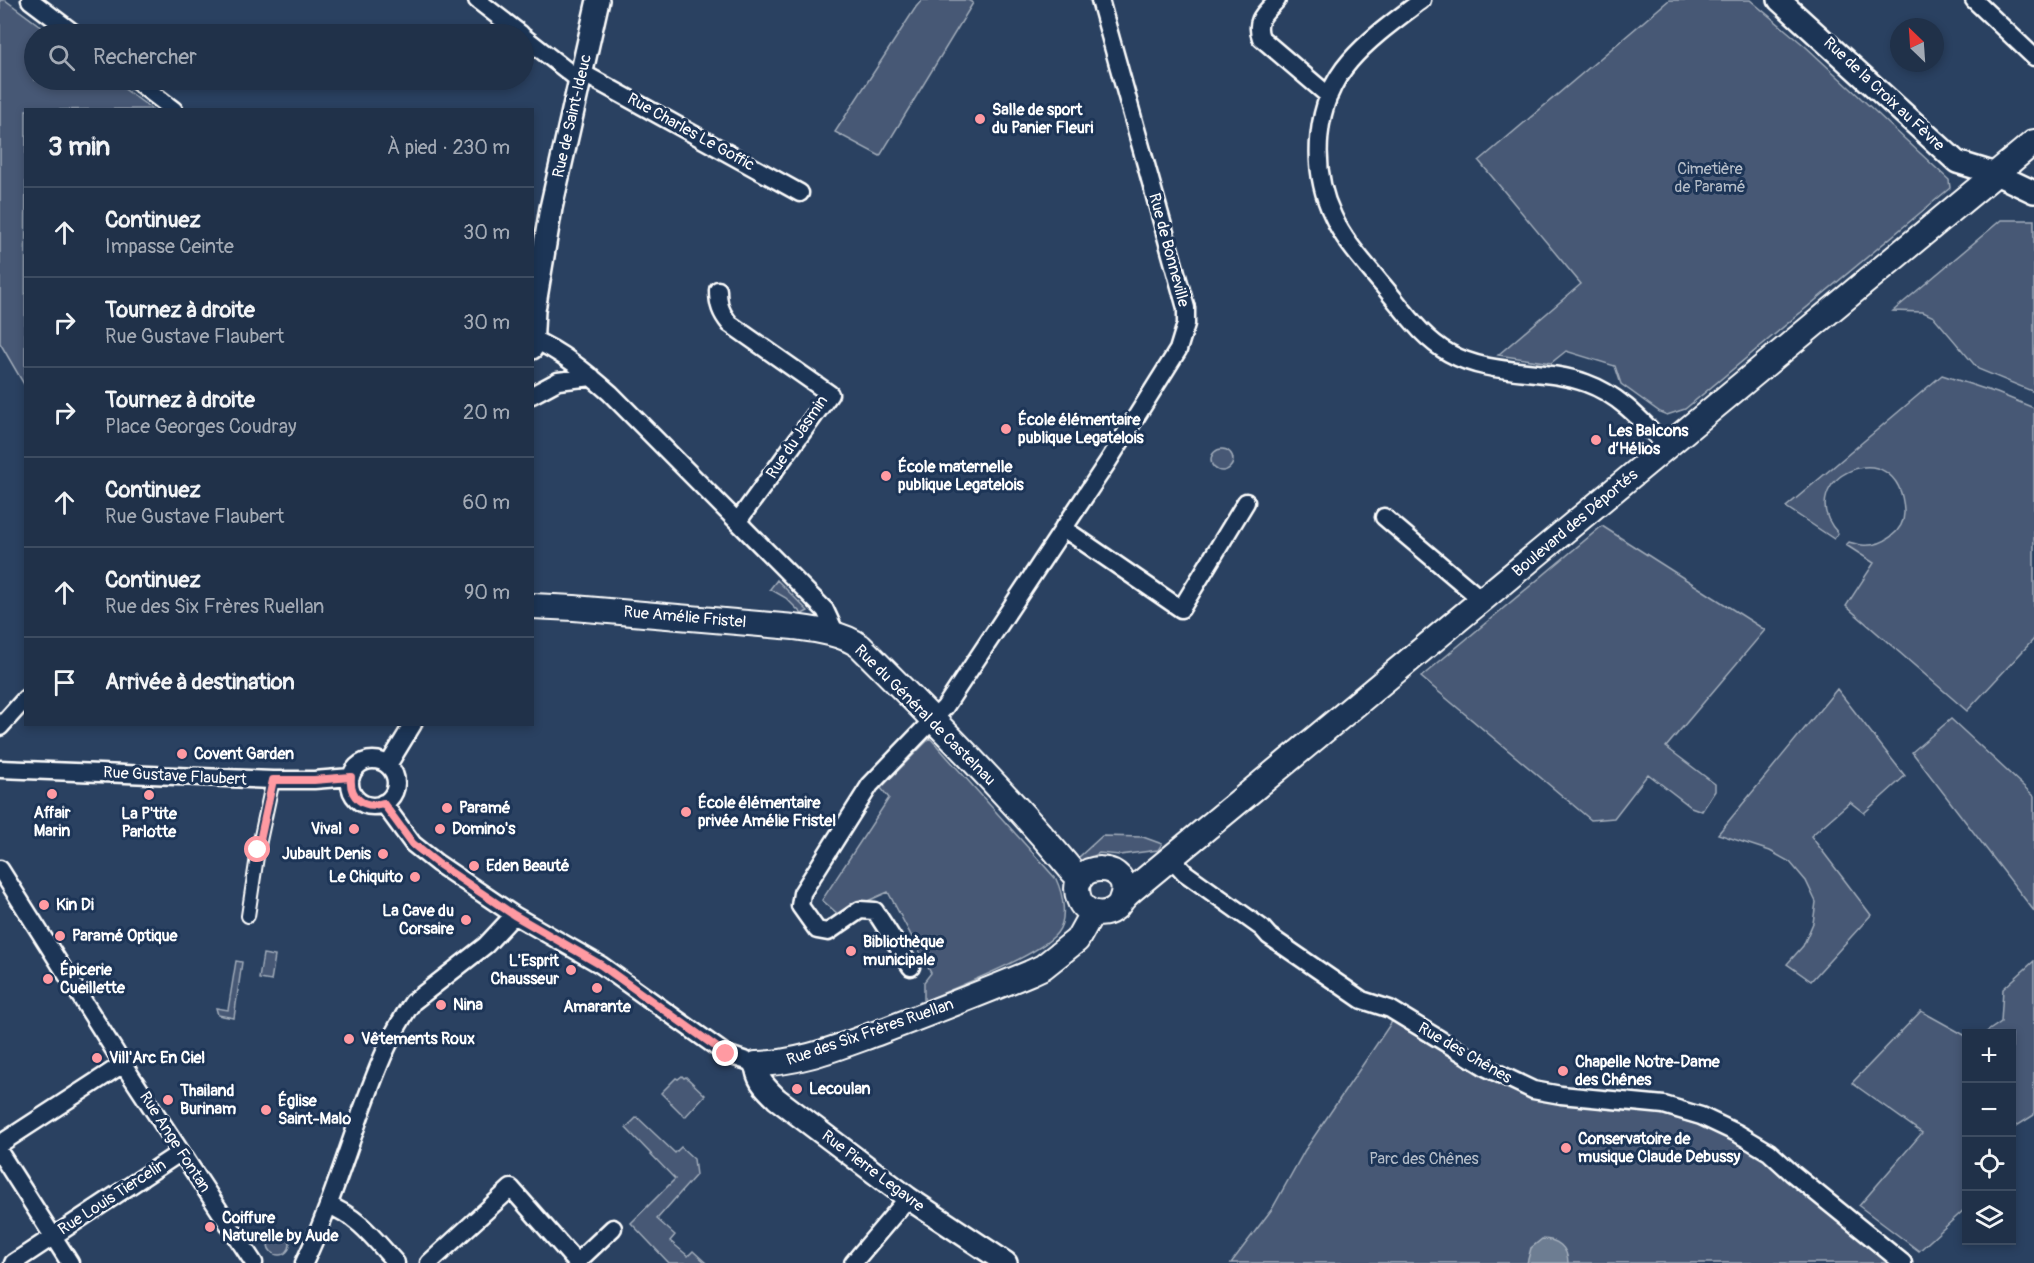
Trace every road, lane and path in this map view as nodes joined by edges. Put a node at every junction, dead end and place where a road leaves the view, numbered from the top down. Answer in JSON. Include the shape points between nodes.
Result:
{"nodes":[{"id":1,"x":30,"y":0,"type":"edge"},
{"id":2,"x":477,"y":0,"type":"edge"},
{"id":3,"x":598,"y":0,"type":"edge"},
{"id":4,"x":1100,"y":0,"type":"edge"},
{"id":5,"x":1277,"y":0,"type":"edge"},
{"id":6,"x":1422,"y":0,"type":"edge"},
{"id":7,"x":1779,"y":0,"type":"edge"},
{"id":8,"x":1974,"y":0,"type":"edge"},
{"id":9,"x":62,"y":24,"type":"edge"},
{"id":10,"x":507,"y":24,"type":"edge"},
{"id":11,"x":534,"y":45,"type":"edge"},
{"id":12,"x":2034,"y":57,"type":"edge"},
{"id":13,"x":581,"y":76,"type":"junction"},
{"id":14,"x":148,"y":90,"type":"edge"},
{"id":15,"x":1329,"y":96,"type":"junction"},
{"id":16,"x":171,"y":108,"type":"edge"},
{"id":17,"x":2034,"y":142,"type":"edge"},
{"id":18,"x":1996,"y":174,"type":"junction"},
{"id":19,"x":2034,"y":192,"type":"edge"},
{"id":20,"x":800,"y":193,"type":"dead end"},
{"id":21,"x":718,"y":290,"type":"dead end"},
{"id":22,"x":534,"y":310,"type":"edge"},
{"id":23,"x":534,"y":342,"type":"edge"},
{"id":24,"x":592,"y":377,"type":"junction"},
{"id":25,"x":534,"y":394,"type":"edge"},
{"id":26,"x":1667,"y":447,"type":"junction"},
{"id":27,"x":1246,"y":502,"type":"dead end"},
{"id":28,"x":1384,"y":517,"type":"dead end"},
{"id":29,"x":738,"y":521,"type":"junction"},
{"id":30,"x":1063,"y":528,"type":"junction"},
{"id":31,"x":1482,"y":600,"type":"junction"},
{"id":32,"x":534,"y":606,"type":"edge"},
{"id":33,"x":837,"y":636,"type":"junction"},
{"id":34,"x":24,"y":700,"type":"edge"},
{"id":35,"x":933,"y":720,"type":"junction"},
{"id":36,"x":412,"y":726,"type":"edge"},
{"id":37,"x":0,"y":727,"type":"edge"},
{"id":38,"x":388,"y":765,"type":"junction"},
{"id":39,"x":0,"y":769,"type":"edge"},
{"id":40,"x":351,"y":777,"type":"junction"},
{"id":41,"x":273,"y":780,"type":"junction"},
{"id":42,"x":383,"y":803,"type":"junction"},
{"id":43,"x":1171,"y":858,"type":"junction"},
{"id":44,"x":0,"y":869,"type":"edge"},
{"id":45,"x":1108,"y":869,"type":"junction"},
{"id":46,"x":1082,"y":877,"type":"junction"},
{"id":47,"x":1121,"y":900,"type":"junction"},
{"id":48,"x":1092,"y":913,"type":"junction"},
{"id":49,"x":514,"y":915,"type":"junction"},
{"id":50,"x":248,"y":916,"type":"dead end"},
{"id":51,"x":911,"y":967,"type":"dead end"},
{"id":52,"x":123,"y":1064,"type":"junction"},
{"id":53,"x":756,"y":1064,"type":"junction"},
{"id":54,"x":0,"y":1144,"type":"edge"},
{"id":55,"x":181,"y":1152,"type":"junction"},
{"id":56,"x":0,"y":1153,"type":"edge"},
{"id":57,"x":908,"y":1198,"type":"junction"},
{"id":58,"x":328,"y":1205,"type":"junction"},
{"id":59,"x":613,"y":1228,"type":"dead end"},
{"id":60,"x":53,"y":1236,"type":"junction"},
{"id":61,"x":13,"y":1263,"type":"edge"},
{"id":62,"x":70,"y":1263,"type":"edge"},
{"id":63,"x":254,"y":1263,"type":"edge"},
{"id":64,"x":304,"y":1263,"type":"edge"},
{"id":65,"x":396,"y":1263,"type":"edge"},
{"id":66,"x":429,"y":1263,"type":"edge"},
{"id":67,"x":576,"y":1263,"type":"edge"},
{"id":68,"x":853,"y":1263,"type":"edge"},
{"id":69,"x":1006,"y":1263,"type":"edge"},
{"id":70,"x":1903,"y":1263,"type":"edge"}],
"edges":[{"from":1,"to":9,"type":"street"},
{"from":2,"to":10,"type":"street","name":"Rue Charles Le Goffic"},
{"from":3,"to":13,"type":"street","name":"Rue de Saint-Ideuc"},
{"from":4,"to":30,"type":"street","name":"Rue de Bonneville","via":[[1186,308],[1186,324],[1178,350]]},
{"from":5,"to":15,"type":"street","via":[[1260,19],[1261,38]]},
{"from":6,"to":15,"type":"street","via":[[1369,41],[1348,63]]},
{"from":7,"to":18,"type":"street","name":"Rue de la Croix au Fèvre","via":[[1957,162]]},
{"from":8,"to":12,"type":"street"},
{"from":11,"to":13,"type":"street","name":"Rue Charles Le Goffic","via":[[574,76]]},
{"from":13,"to":20,"type":"street","name":"Rue Charles Le Goffic","via":[[588,76]]},
{"from":13,"to":22,"type":"street","name":"Rue de Saint-Ideuc","via":[[551,208]]},
{"from":14,"to":16,"type":"street"},
{"from":15,"to":26,"type":"street","via":[[1321,120],[1319,168],[1333,216],[1352,249],[1424,335],[1449,353],[1477,365],[1586,383],[1630,408]]},
{"from":17,"to":18,"type":"main road","name":"Boulevard des Déportés"},
{"from":18,"to":19,"type":"street","name":"Rue de la Croix au Fèvre"},
{"from":18,"to":26,"type":"main road","name":"Boulevard des Déportés"},
{"from":21,"to":29,"type":"street","name":"Rue du Jasmin","via":[[721,313],[730,324],[830,394]]},
{"from":23,"to":24,"type":"street","name":"Rue du Général de Castelnau","via":[[545,344]]},
{"from":24,"to":25,"type":"street","via":[[558,381]]},
{"from":24,"to":29,"type":"street","name":"Rue du Général de Castelnau"},
{"from":26,"to":31,"type":"main road","name":"Boulevard des Déportés"},
{"from":27,"to":30,"type":"street","via":[[1181,609]]},
{"from":28,"to":31,"type":"street"},
{"from":29,"to":33,"type":"street","name":"Rue du Général de Castelnau","via":[[825,610]]},
{"from":30,"to":35,"type":"street","name":"Rue de Bonneville"},
{"from":31,"to":43,"type":"main road","name":"Boulevard des Déportés"},
{"from":32,"to":33,"type":"main road","name":"Rue Amélie Fristel","via":[[816,629]]},
{"from":33,"to":35,"type":"main road","name":"Rue du Général de Castelnau","via":[[860,646]]},
{"from":34,"to":37,"type":"street"},
{"from":35,"to":46,"type":"main road","name":"Rue du Général de Castelnau","via":[[1073,872]]},
{"from":35,"to":51,"type":"street","name":"Rue de Bonneville","via":[[870,785],[802,893],[800,906],[817,930],[828,932],[860,910],[875,911]]},
{"from":36,"to":38,"type":"street"},
{"from":38,"to":40,"type":"street","via":[[366,761]]},
{"from":38,"to":42,"type":"street","via":[[396,784]]},
{"from":39,"to":41,"type":"street","name":"Rue Gustave Flaubert"},
{"from":40,"to":41,"type":"street","name":"Rue Gustave Flaubert"},
{"from":40,"to":42,"type":"street","via":[[356,798],[369,805]]},
{"from":41,"to":50,"type":"street"},
{"from":42,"to":49,"type":"street","via":[[413,844]]},
{"from":43,"to":45,"type":"main road","name":"Boulevard des Déportés"},
{"from":43,"to":47,"type":"main road","name":"Boulevard des Déportés"},
{"from":43,"to":70,"type":"street","name":"Rue des Chênes","via":[[1185,873],[1269,936],[1362,1000],[1390,1009],[1487,1068],[1533,1090],[1664,1105],[1737,1133],[1781,1161]]},
{"from":44,"to":52,"type":"street","name":"Rue Ange Fontan"},
{"from":45,"to":46,"type":"main road","via":[[1095,868]]},
{"from":45,"to":47,"type":"main road","via":[[1121,880]]},
{"from":46,"to":48,"type":"main road","via":[[1078,897]]},
{"from":47,"to":48,"type":"main road","via":[[1108,913]]},
{"from":48,"to":53,"type":"main road","name":"Rue des Six Frères Ruellan","via":[[1077,940],[1030,973],[807,1057]]},
{"from":49,"to":53,"type":"street","name":"Rue des Six Frères Ruellan","via":[[601,965],[726,1054]]},
{"from":49,"to":58,"type":"street","via":[[486,945],[413,1002],[405,1013],[374,1077]]},
{"from":52,"to":54,"type":"street"},
{"from":52,"to":55,"type":"street","name":"Rue Ange Fontan"},
{"from":53,"to":57,"type":"street","name":"Rue Pierre Legavre","via":[[760,1082],[777,1100]]},
{"from":55,"to":60,"type":"street","name":"Rue Louis Tiercelin"},
{"from":55,"to":63,"type":"street","name":"Rue Ange Fontan"},
{"from":56,"to":60,"type":"street"},
{"from":57,"to":68,"type":"street"},
{"from":57,"to":69,"type":"street","name":"Rue Pierre Legavre"},
{"from":58,"to":64,"type":"street"},
{"from":58,"to":65,"type":"street","via":[[359,1222]]},
{"from":59,"to":67,"type":"street"},
{"from":60,"to":61,"type":"street","name":"Rue Louis Tiercelin"},
{"from":60,"to":62,"type":"street"},
{"from":66,"to":67,"type":"street","via":[[511,1188]]}]}
